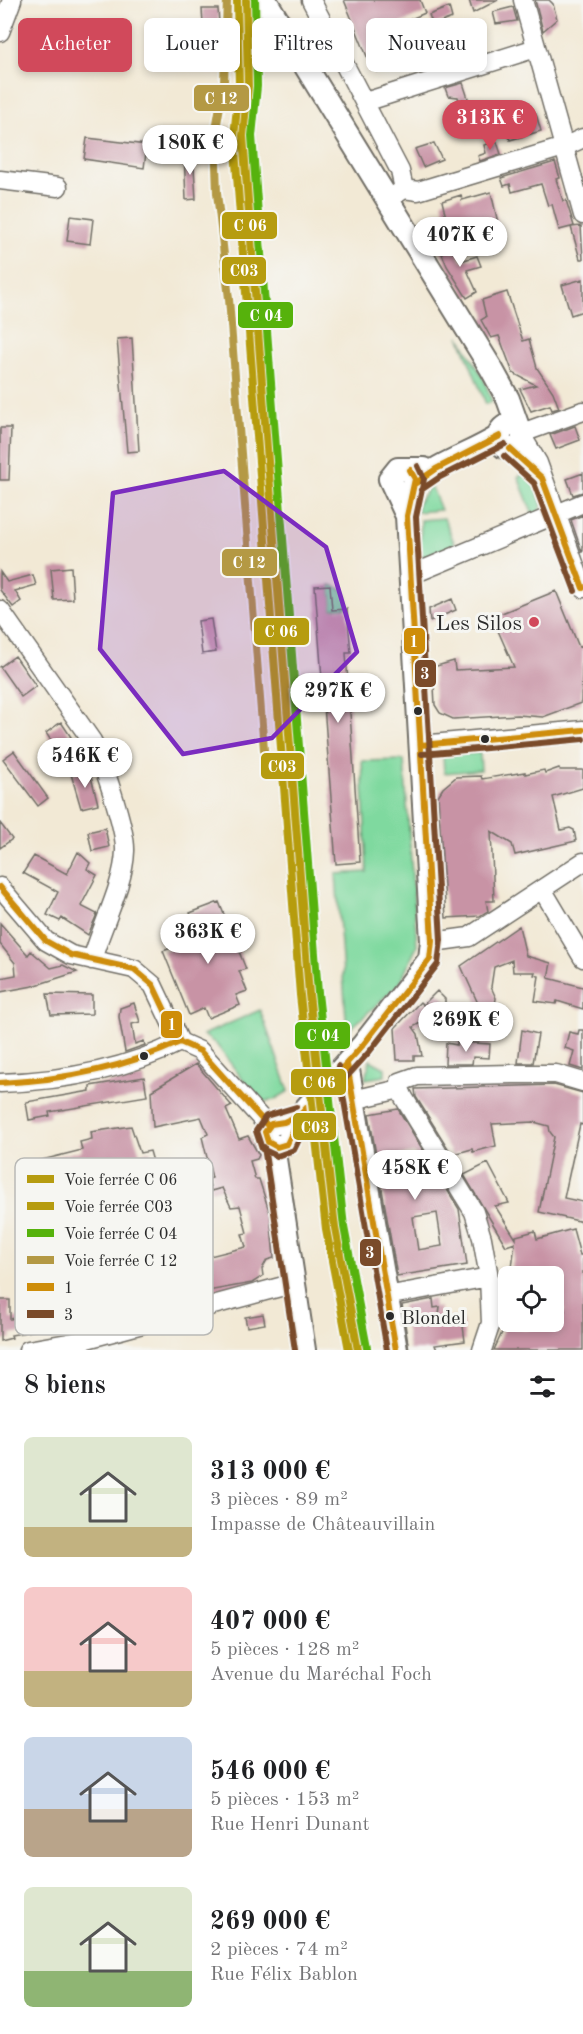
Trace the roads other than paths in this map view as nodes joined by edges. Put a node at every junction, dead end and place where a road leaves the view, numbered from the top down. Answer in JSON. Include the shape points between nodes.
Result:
{"nodes":[{"id":1,"x":12,"y":0,"type":"edge"},
{"id":2,"x":265,"y":0,"type":"edge"},
{"id":3,"x":311,"y":0,"type":"edge"},
{"id":4,"x":523,"y":0,"type":"edge"},
{"id":5,"x":0,"y":32,"type":"edge"},
{"id":6,"x":536,"y":48,"type":"junction"},
{"id":7,"x":365,"y":102,"type":"junction"},
{"id":8,"x":583,"y":138,"type":"edge"},
{"id":9,"x":564,"y":147,"type":"junction"},
{"id":10,"x":0,"y":180,"type":"edge"},
{"id":11,"x":58,"y":187,"type":"dead end"},
{"id":12,"x":396,"y":194,"type":"junction"},
{"id":13,"x":583,"y":215,"type":"edge"},
{"id":14,"x":583,"y":411,"type":"edge"},
{"id":15,"x":511,"y":437,"type":"junction"},
{"id":16,"x":583,"y":504,"type":"edge"},
{"id":17,"x":555,"y":514,"type":"junction"},
{"id":18,"x":411,"y":575,"type":"junction"},
{"id":19,"x":583,"y":588,"type":"edge"},
{"id":20,"x":0,"y":610,"type":"edge"},
{"id":21,"x":583,"y":730,"type":"edge"},
{"id":22,"x":421,"y":745,"type":"junction"},
{"id":23,"x":583,"y":862,"type":"edge"},
{"id":24,"x":0,"y":886,"type":"edge"},
{"id":25,"x":542,"y":889,"type":"junction"},
{"id":26,"x":435,"y":950,"type":"junction"},
{"id":27,"x":583,"y":958,"type":"edge"},
{"id":28,"x":92,"y":960,"type":"junction"},
{"id":29,"x":180,"y":1042,"type":"junction"},
{"id":30,"x":344,"y":1067,"type":"junction"},
{"id":31,"x":583,"y":1082,"type":"edge"},
{"id":32,"x":0,"y":1083,"type":"edge"},
{"id":33,"x":400,"y":1086,"type":"junction"},
{"id":34,"x":353,"y":1100,"type":"junction"},
{"id":35,"x":287,"y":1125,"type":"junction"},
{"id":36,"x":489,"y":1277,"type":"junction"},
{"id":37,"x":295,"y":1283,"type":"junction"},
{"id":38,"x":386,"y":1296,"type":"junction"},
{"id":39,"x":213,"y":1305,"type":"edge"},
{"id":40,"x":101,"y":1335,"type":"edge"},
{"id":41,"x":28,"y":1350,"type":"edge"},
{"id":42,"x":303,"y":1350,"type":"edge"},
{"id":43,"x":396,"y":1350,"type":"edge"},
{"id":44,"x":482,"y":1350,"type":"edge"}],
"edges":[{"from":1,"to":5,"type":"street"},
{"from":2,"to":12,"type":"main road"},
{"from":3,"to":7,"type":"street"},
{"from":4,"to":6,"type":"street"},
{"from":6,"to":7,"type":"street"},
{"from":6,"to":9,"type":"street"},
{"from":7,"to":12,"type":"street","via":[[400,171]]},
{"from":8,"to":9,"type":"street"},
{"from":9,"to":12,"type":"street"},
{"from":9,"to":13,"type":"street"},
{"from":10,"to":11,"type":"street"},
{"from":12,"to":15,"type":"main road","via":[[508,399]]},
{"from":14,"to":15,"type":"street"},
{"from":15,"to":17,"type":"street","via":[[542,478]]},
{"from":15,"to":18,"type":"main road","via":[[434,468],[409,484]]},
{"from":16,"to":17,"type":"street"},
{"from":17,"to":18,"type":"street"},
{"from":17,"to":19,"type":"street"},
{"from":18,"to":22,"type":"main road"},
{"from":20,"to":28,"type":"street","via":[[105,765],[126,850]]},
{"from":21,"to":22,"type":"street"},
{"from":22,"to":26,"type":"main road"},
{"from":23,"to":25,"type":"street"},
{"from":24,"to":28,"type":"street","via":[[46,941],[70,956]]},
{"from":25,"to":26,"type":"street","via":[[470,937]]},
{"from":25,"to":27,"type":"street"},
{"from":26,"to":30,"type":"main road"},
{"from":28,"to":29,"type":"street","via":[[143,974],[153,984]]},
{"from":29,"to":32,"type":"street","via":[[134,1063],[48,1080]]},
{"from":29,"to":35,"type":"street","via":[[200,1051]]},
{"from":30,"to":34,"type":"main road"},
{"from":30,"to":35,"type":"main road"},
{"from":31,"to":33,"type":"street","via":[[556,1074],[417,1076]]},
{"from":33,"to":34,"type":"street"},
{"from":33,"to":36,"type":"street","via":[[474,1212]]},
{"from":34,"to":38,"type":"main road"},
{"from":35,"to":37,"type":"main road"},
{"from":36,"to":38,"type":"street"},
{"from":36,"to":44,"type":"street","via":[[491,1323]]},
{"from":37,"to":39,"type":"street"},
{"from":37,"to":42,"type":"main road"},
{"from":38,"to":43,"type":"main road"},
{"from":40,"to":41,"type":"street"}]}
